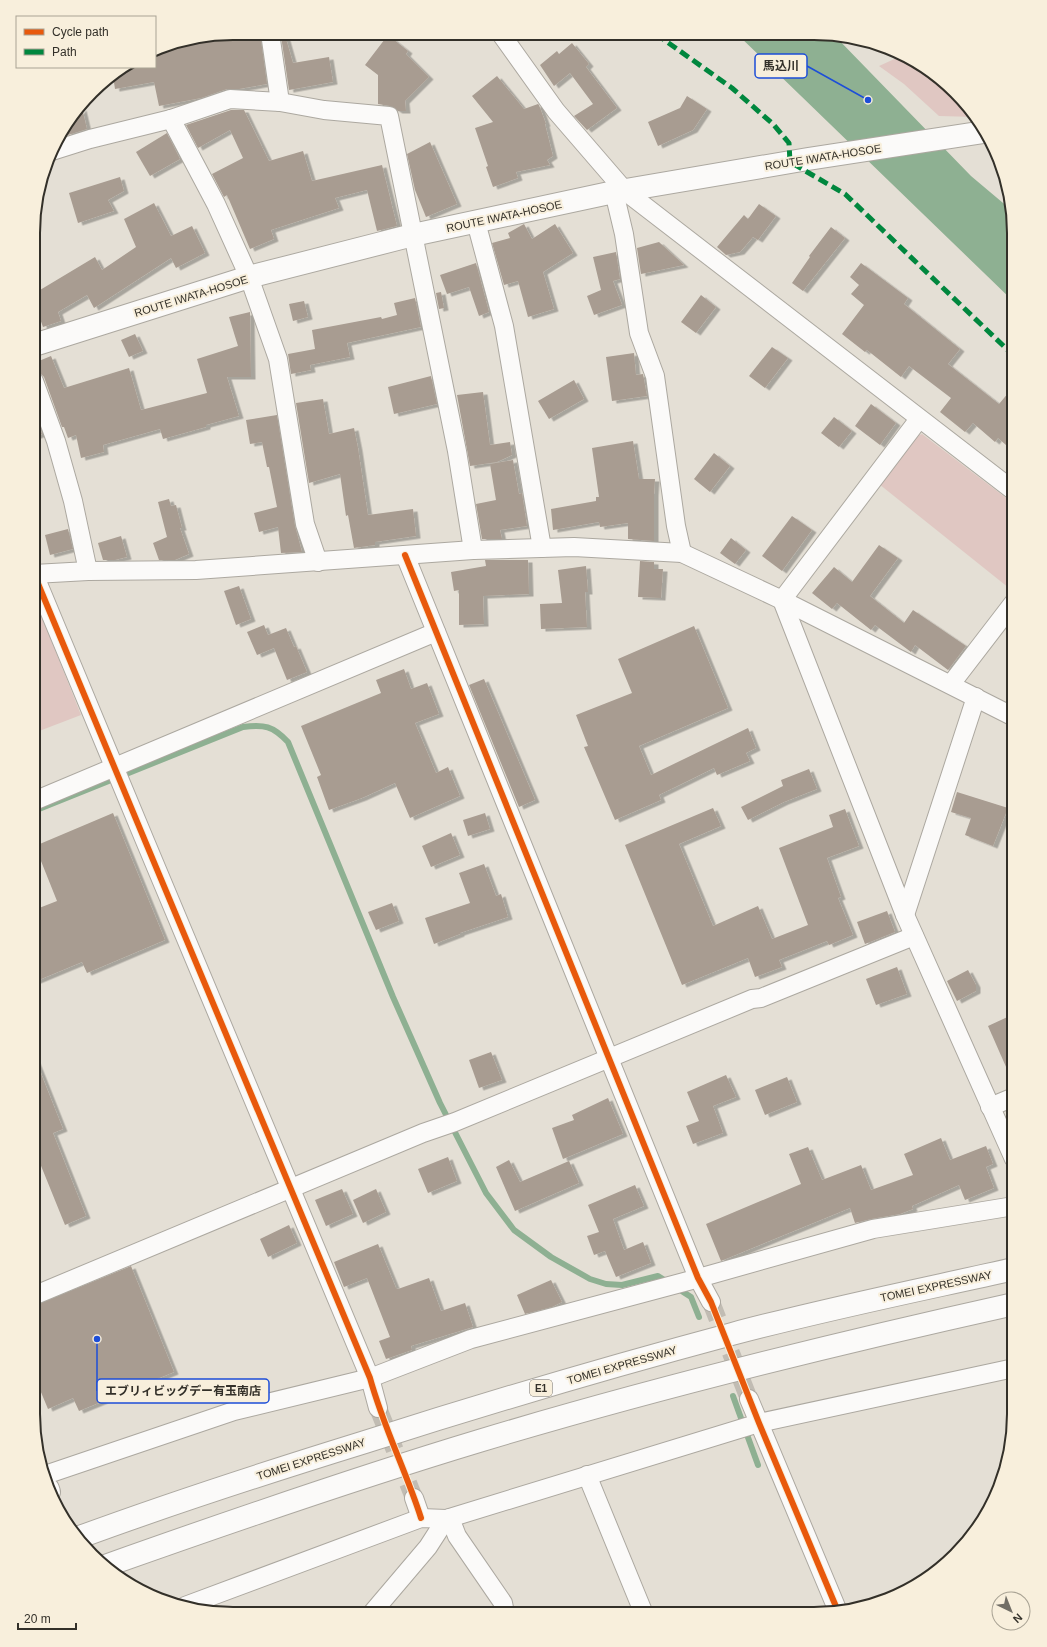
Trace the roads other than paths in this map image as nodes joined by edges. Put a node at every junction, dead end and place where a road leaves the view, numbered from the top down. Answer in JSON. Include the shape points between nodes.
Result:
{"nodes":[{"id":1,"x":271,"y":40,"type":"edge"},
{"id":2,"x":505,"y":40,"type":"edge"},
{"id":3,"x":280,"y":102,"type":"junction"},
{"id":4,"x":171,"y":119,"type":"junction"},
{"id":5,"x":978,"y":133,"type":"edge"},
{"id":6,"x":60,"y":149,"type":"edge"},
{"id":7,"x":619,"y":192,"type":"junction"},
{"id":8,"x":476,"y":222,"type":"junction"},
{"id":9,"x":413,"y":236,"type":"junction"},
{"id":10,"x":249,"y":278,"type":"junction"},
{"id":11,"x":40,"y":343,"type":"edge"},
{"id":12,"x":40,"y":397,"type":"edge"},
{"id":13,"x":919,"y":419,"type":"junction"},
{"id":14,"x":1007,"y":486,"type":"edge"},
{"id":15,"x":542,"y":548,"type":"junction"},
{"id":16,"x":473,"y":550,"type":"junction"},
{"id":17,"x":682,"y":553,"type":"junction"},
{"id":18,"x":405,"y":555,"type":"junction"},
{"id":19,"x":318,"y":562,"type":"junction"},
{"id":20,"x":88,"y":571,"type":"junction"},
{"id":21,"x":40,"y":574,"type":"edge"},
{"id":22,"x":40,"y":588,"type":"edge"},
{"id":23,"x":782,"y":600,"type":"junction"},
{"id":24,"x":1007,"y":611,"type":"edge"},
{"id":25,"x":436,"y":632,"type":"junction"},
{"id":26,"x":951,"y":684,"type":"junction"},
{"id":27,"x":976,"y":697,"type":"junction"},
{"id":28,"x":1007,"y":713,"type":"edge"},
{"id":29,"x":115,"y":767,"type":"junction"},
{"id":30,"x":40,"y":798,"type":"edge"},
{"id":31,"x":905,"y":915,"type":"junction"},
{"id":32,"x":914,"y":936,"type":"junction"},
{"id":33,"x":608,"y":1058,"type":"junction"},
{"id":34,"x":1007,"y":1100,"type":"edge"},
{"id":35,"x":990,"y":1107,"type":"junction"},
{"id":36,"x":1007,"y":1135,"type":"edge"},
{"id":37,"x":290,"y":1189,"type":"junction"},
{"id":38,"x":1007,"y":1207,"type":"edge"},
{"id":39,"x":1007,"y":1271,"type":"edge"},
{"id":40,"x":693,"y":1280,"type":"junction"},
{"id":41,"x":40,"y":1293,"type":"edge"},
{"id":42,"x":711,"y":1302,"type":"tunnel mouth"},
{"id":43,"x":1007,"y":1306,"type":"edge"},
{"id":44,"x":1007,"y":1370,"type":"edge"},
{"id":45,"x":370,"y":1378,"type":"junction"},
{"id":46,"x":749,"y":1399,"type":"tunnel mouth"},
{"id":47,"x":378,"y":1408,"type":"tunnel mouth"},
{"id":48,"x":757,"y":1424,"type":"junction"},
{"id":49,"x":49,"y":1474,"type":"edge"},
{"id":50,"x":587,"y":1475,"type":"junction"},
{"id":51,"x":414,"y":1498,"type":"tunnel mouth"},
{"id":52,"x":160,"y":1508,"type":"junction"},
{"id":53,"x":420,"y":1518,"type":"junction"},
{"id":54,"x":448,"y":1518,"type":"junction"},
{"id":55,"x":81,"y":1532,"type":"edge"},
{"id":56,"x":84,"y":1536,"type":"edge"},
{"id":57,"x":172,"y":1542,"type":"junction"},
{"id":58,"x":112,"y":1564,"type":"edge"},
{"id":59,"x":117,"y":1568,"type":"edge"},
{"id":60,"x":194,"y":1603,"type":"edge"},
{"id":61,"x":836,"y":1606,"type":"edge"},
{"id":62,"x":377,"y":1607,"type":"edge"},
{"id":63,"x":504,"y":1607,"type":"edge"},
{"id":64,"x":641,"y":1607,"type":"edge"}],
"edges":[{"from":1,"to":3,"type":"street"},
{"from":2,"to":7,"type":"street"},
{"from":3,"to":4,"type":"street","via":[[230,99]]},
{"from":3,"to":9,"type":"street","via":[[324,110],[388,116]]},
{"from":4,"to":6,"type":"street"},
{"from":4,"to":10,"type":"street","via":[[216,204]]},
{"from":5,"to":7,"type":"main road","name":"ROUTE IWATA-HOSOE"},
{"from":7,"to":8,"type":"main road","name":"ROUTE IWATA-HOSOE"},
{"from":7,"to":13,"type":"street"},
{"from":7,"to":17,"type":"street","via":[[639,333],[655,376]]},
{"from":8,"to":9,"type":"main road","name":"ROUTE IWATA-HOSOE"},
{"from":8,"to":15,"type":"street","via":[[504,326]]},
{"from":9,"to":10,"type":"main road","name":"ROUTE IWATA-HOSOE"},
{"from":9,"to":16,"type":"street","via":[[457,451]]},
{"from":10,"to":11,"type":"main road","name":"ROUTE IWATA-HOSOE"},
{"from":10,"to":19,"type":"street","via":[[278,359],[305,524]]},
{"from":12,"to":20,"type":"street","via":[[56,441],[73,501]]},
{"from":13,"to":14,"type":"street"},
{"from":13,"to":23,"type":"street"},
{"from":15,"to":16,"type":"street"},
{"from":15,"to":17,"type":"street","via":[[574,547]]},
{"from":16,"to":18,"type":"street"},
{"from":17,"to":23,"type":"street"},
{"from":18,"to":19,"type":"street"},
{"from":18,"to":25,"type":"street"},
{"from":19,"to":20,"type":"street","via":[[196,570]]},
{"from":20,"to":21,"type":"street"},
{"from":22,"to":29,"type":"street"},
{"from":23,"to":26,"type":"street"},
{"from":23,"to":31,"type":"street"},
{"from":24,"to":26,"type":"street"},
{"from":25,"to":29,"type":"street"},
{"from":25,"to":33,"type":"street"},
{"from":26,"to":27,"type":"street"},
{"from":27,"to":28,"type":"street"},
{"from":27,"to":31,"type":"street"},
{"from":29,"to":30,"type":"street"},
{"from":29,"to":37,"type":"street"},
{"from":31,"to":32,"type":"street"},
{"from":32,"to":33,"type":"street"},
{"from":32,"to":35,"type":"street"},
{"from":33,"to":37,"type":"street"},
{"from":33,"to":40,"type":"street"},
{"from":34,"to":35,"type":"street"},
{"from":35,"to":36,"type":"street"},
{"from":37,"to":41,"type":"street"},
{"from":37,"to":45,"type":"street"},
{"from":38,"to":40,"type":"street","via":[[873,1229]]},
{"from":39,"to":52,"type":"main road","name":"TOMEI EXPRESSWAY","number":"E1","via":[[732,1334],[469,1409]]},
{"from":40,"to":42,"type":"street"},
{"from":40,"to":45,"type":"street","via":[[471,1339]]},
{"from":43,"to":57,"type":"main road","via":[[733,1370],[487,1438],[278,1504]]},
{"from":44,"to":48,"type":"street"},
{"from":45,"to":47,"type":"street"},
{"from":45,"to":49,"type":"street","via":[[234,1412]]},
{"from":46,"to":48,"type":"street"},
{"from":48,"to":50,"type":"street"},
{"from":48,"to":61,"type":"street"},
{"from":50,"to":54,"type":"street"},
{"from":50,"to":64,"type":"street"},
{"from":51,"to":53,"type":"street"},
{"from":52,"to":55,"type":"street"},
{"from":52,"to":56,"type":"main road","name":"TOMEI EXPRESSWAY","number":"E1"},
{"from":53,"to":54,"type":"street"},
{"from":53,"to":60,"type":"street"},
{"from":54,"to":62,"type":"street","via":[[428,1547]]},
{"from":54,"to":63,"type":"street"},
{"from":57,"to":58,"type":"main road"},
{"from":57,"to":59,"type":"street"}]}
